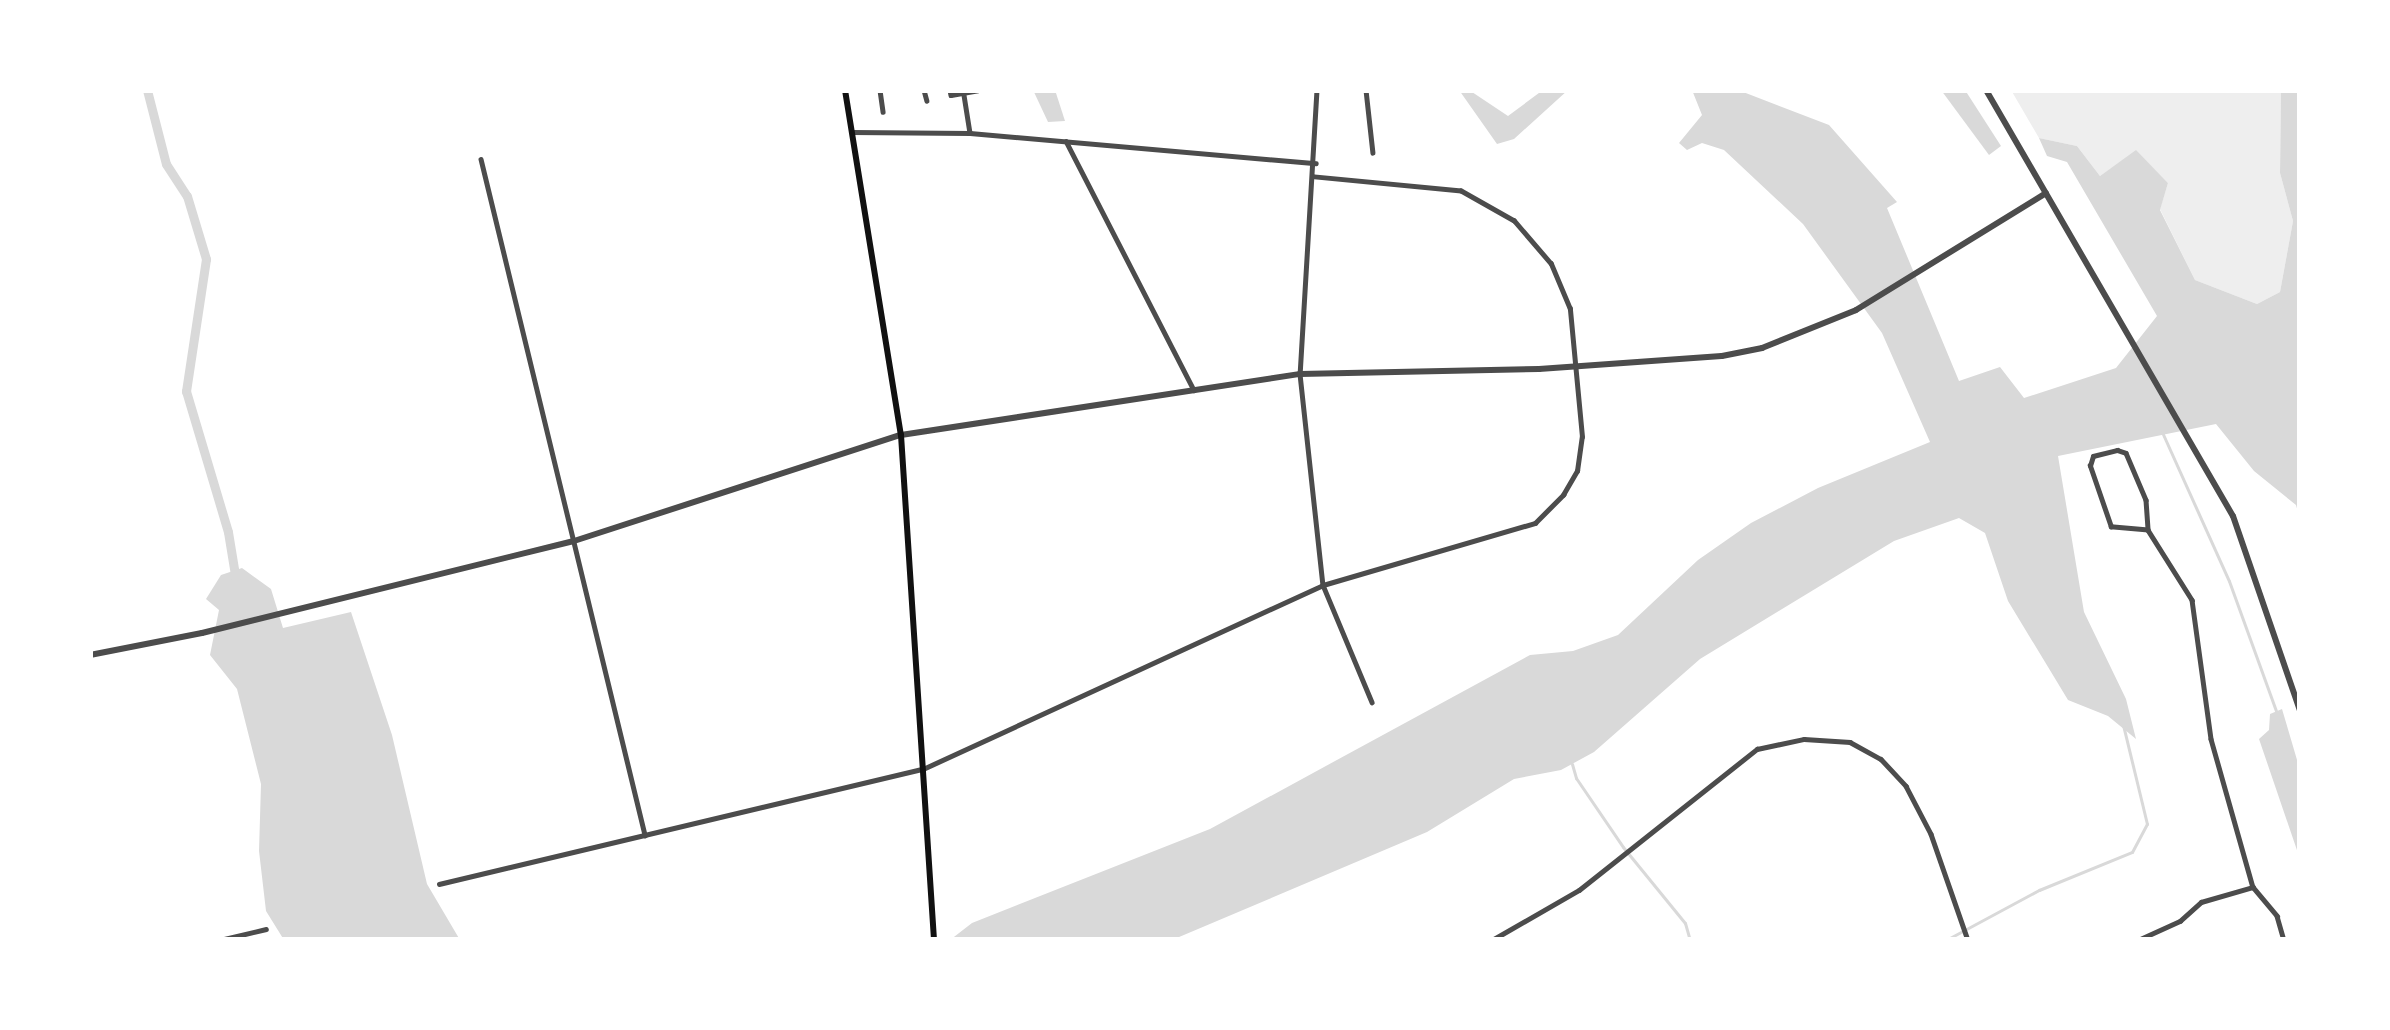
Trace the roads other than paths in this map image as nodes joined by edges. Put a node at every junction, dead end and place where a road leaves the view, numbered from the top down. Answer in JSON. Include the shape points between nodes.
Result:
{"nodes":[{"id":1,"x":845,"y":90,"type":"edge"},
{"id":2,"x":880,"y":90,"type":"edge"},
{"id":3,"x":924,"y":90,"type":"edge"},
{"id":4,"x":950,"y":90,"type":"edge"},
{"id":5,"x":977,"y":90,"type":"edge"},
{"id":6,"x":1317,"y":90,"type":"edge"},
{"id":7,"x":1366,"y":90,"type":"edge"},
{"id":8,"x":1986,"y":90,"type":"edge"},
{"id":9,"x":964,"y":95,"type":"junction"},
{"id":10,"x":927,"y":101,"type":"dead end"},
{"id":11,"x":883,"y":112,"type":"dead end"},
{"id":12,"x":852,"y":132,"type":"junction"},
{"id":13,"x":970,"y":133,"type":"junction"},
{"id":14,"x":1066,"y":141,"type":"junction"},
{"id":15,"x":1372,"y":153,"type":"dead end"},
{"id":16,"x":481,"y":159,"type":"dead end"},
{"id":17,"x":1316,"y":163,"type":"junction"},
{"id":18,"x":1315,"y":177,"type":"junction"},
{"id":19,"x":2046,"y":193,"type":"junction"},
{"id":20,"x":1576,"y":366,"type":"junction"},
{"id":21,"x":1300,"y":374,"type":"junction"},
{"id":22,"x":1194,"y":390,"type":"junction"},
{"id":23,"x":902,"y":435,"type":"junction"},
{"id":24,"x":2148,"y":530,"type":"junction"},
{"id":25,"x":574,"y":541,"type":"junction"},
{"id":26,"x":1323,"y":584,"type":"junction"},
{"id":27,"x":90,"y":655,"type":"edge"},
{"id":28,"x":1372,"y":702,"type":"dead end"},
{"id":29,"x":2300,"y":711,"type":"edge"},
{"id":30,"x":923,"y":769,"type":"junction"},
{"id":31,"x":646,"y":835,"type":"junction"},
{"id":32,"x":439,"y":884,"type":"dead end"},
{"id":33,"x":2253,"y":887,"type":"junction"},
{"id":34,"x":266,"y":928,"type":"dead end"},
{"id":35,"x":220,"y":940,"type":"edge"},
{"id":36,"x":934,"y":940,"type":"edge"},
{"id":37,"x":1492,"y":940,"type":"edge"},
{"id":38,"x":1968,"y":940,"type":"edge"},
{"id":39,"x":2138,"y":940,"type":"edge"},
{"id":40,"x":2284,"y":940,"type":"edge"}],
"edges":[{"from":1,"to":12,"type":"main road"},
{"from":2,"to":11,"type":"street"},
{"from":3,"to":10,"type":"street"},
{"from":4,"to":9,"type":"street"},
{"from":5,"to":9,"type":"street"},
{"from":6,"to":17,"type":"street"},
{"from":7,"to":15,"type":"street"},
{"from":8,"to":19,"type":"street"},
{"from":9,"to":13,"type":"street"},
{"from":12,"to":13,"type":"street"},
{"from":12,"to":23,"type":"main road"},
{"from":13,"to":14,"type":"street"},
{"from":14,"to":17,"type":"street"},
{"from":14,"to":22,"type":"street"},
{"from":16,"to":25,"type":"street"},
{"from":17,"to":18,"type":"street"},
{"from":18,"to":20,"type":"street","via":[[1460,191],[1514,221],[1559,280]]},
{"from":18,"to":21,"type":"street"},
{"from":19,"to":20,"type":"street","via":[[1856,310],[1762,347]]},
{"from":19,"to":29,"type":"street","via":[[2247,548]]},
{"from":20,"to":21,"type":"street"},
{"from":20,"to":26,"type":"street","via":[[1576,471],[1535,523]]},
{"from":21,"to":22,"type":"street"},
{"from":21,"to":26,"type":"street"},
{"from":22,"to":23,"type":"street"},
{"from":23,"to":25,"type":"street"},
{"from":23,"to":30,"type":"main road"},
{"from":24,"to":24,"type":"street","via":[[2146,500],[2126,453],[2093,457],[2111,527]]},
{"from":24,"to":33,"type":"street","via":[[2192,600],[2211,739]]},
{"from":25,"to":27,"type":"street"},
{"from":25,"to":31,"type":"street"},
{"from":26,"to":28,"type":"street"},
{"from":26,"to":30,"type":"street"},
{"from":30,"to":31,"type":"street"},
{"from":30,"to":36,"type":"main road"},
{"from":31,"to":32,"type":"street"},
{"from":33,"to":39,"type":"street","via":[[2201,902]]},
{"from":33,"to":40,"type":"street","via":[[2277,916]]},
{"from":34,"to":35,"type":"street"},
{"from":37,"to":38,"type":"street","via":[[1579,890],[1756,749],[1804,739],[1850,742],[1906,786]]}]}
